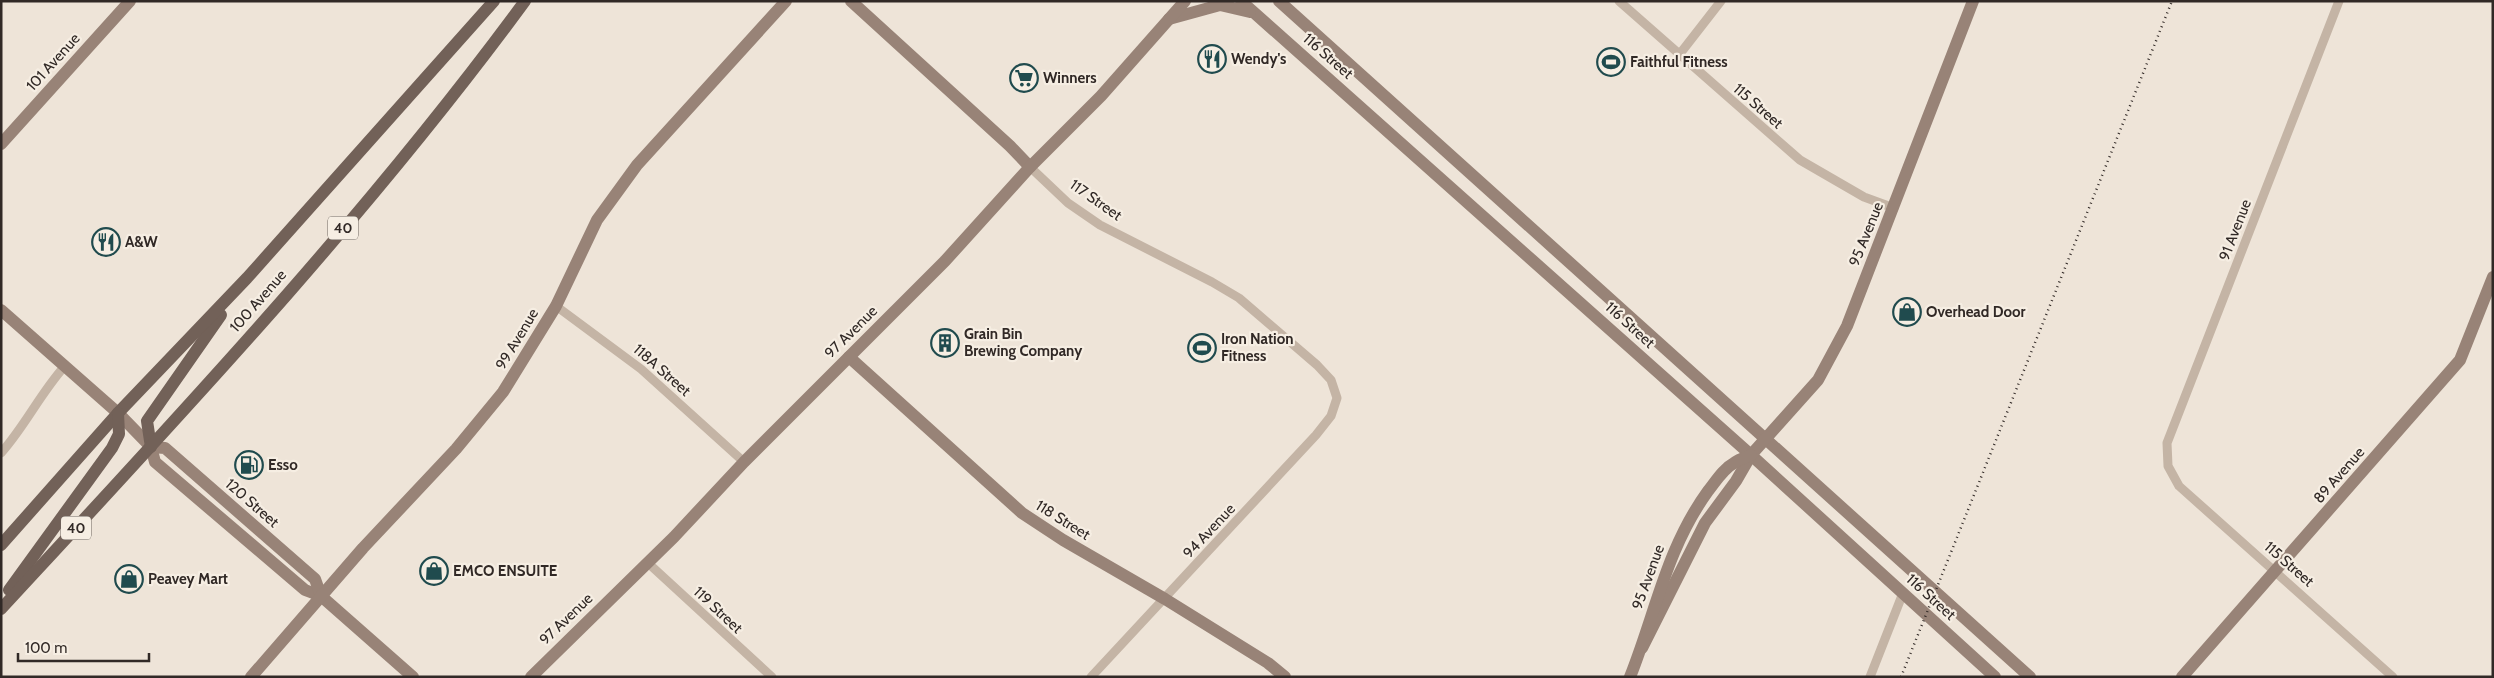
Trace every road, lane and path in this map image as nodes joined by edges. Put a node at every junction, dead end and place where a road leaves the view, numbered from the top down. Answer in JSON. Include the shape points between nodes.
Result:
{"nodes":[{"id":1,"x":130,"y":1,"type":"edge"},
{"id":2,"x":494,"y":1,"type":"edge"},
{"id":3,"x":525,"y":1,"type":"edge"},
{"id":4,"x":786,"y":1,"type":"edge"},
{"id":5,"x":851,"y":1,"type":"edge"},
{"id":6,"x":1185,"y":1,"type":"edge"},
{"id":7,"x":1241,"y":1,"type":"edge"},
{"id":8,"x":1279,"y":1,"type":"edge"},
{"id":9,"x":1619,"y":1,"type":"edge"},
{"id":10,"x":1721,"y":1,"type":"edge"},
{"id":11,"x":1972,"y":1,"type":"edge"},
{"id":12,"x":2339,"y":1,"type":"edge"},
{"id":13,"x":1255,"y":14,"type":"junction"},
{"id":14,"x":1169,"y":19,"type":"junction"},
{"id":15,"x":1679,"y":55,"type":"junction"},
{"id":16,"x":1,"y":144,"type":"edge"},
{"id":17,"x":1030,"y":168,"type":"junction"},
{"id":18,"x":1894,"y":208,"type":"junction"},
{"id":19,"x":2493,"y":277,"type":"edge"},
{"id":20,"x":248,"y":278,"type":"junction"},
{"id":21,"x":556,"y":306,"type":"junction"},
{"id":22,"x":1,"y":310,"type":"edge"},
{"id":23,"x":849,"y":357,"type":"junction"},
{"id":24,"x":64,"y":367,"type":"junction"},
{"id":25,"x":1337,"y":398,"type":"joint"},
{"id":26,"x":118,"y":413,"type":"junction"},
{"id":27,"x":1764,"y":439,"type":"junction"},
{"id":28,"x":151,"y":447,"type":"junction"},
{"id":29,"x":1,"y":452,"type":"edge"},
{"id":30,"x":1751,"y":455,"type":"junction"},
{"id":31,"x":744,"y":462,"type":"junction"},
{"id":32,"x":2170,"y":469,"type":"joint"},
{"id":33,"x":1,"y":545,"type":"edge"},
{"id":34,"x":648,"y":563,"type":"junction"},
{"id":35,"x":2276,"y":572,"type":"junction"},
{"id":36,"x":1903,"y":593,"type":"junction"},
{"id":37,"x":321,"y":596,"type":"junction"},
{"id":38,"x":1165,"y":599,"type":"junction"},
{"id":39,"x":1,"y":602,"type":"edge"},
{"id":40,"x":1,"y":609,"type":"edge"},
{"id":41,"x":251,"y":677,"type":"edge"},
{"id":42,"x":413,"y":677,"type":"edge"},
{"id":43,"x":531,"y":677,"type":"edge"},
{"id":44,"x":772,"y":677,"type":"edge"},
{"id":45,"x":1090,"y":677,"type":"edge"},
{"id":46,"x":1285,"y":677,"type":"edge"},
{"id":47,"x":1630,"y":677,"type":"edge"},
{"id":48,"x":1870,"y":677,"type":"edge"},
{"id":49,"x":1995,"y":677,"type":"edge"},
{"id":50,"x":2030,"y":677,"type":"edge"},
{"id":51,"x":2182,"y":677,"type":"edge"},
{"id":52,"x":2393,"y":677,"type":"edge"}],
"edges":[{"from":1,"to":16,"type":"street","name":"101 Avenue"},
{"from":2,"to":20,"type":"main road","name":"100 Avenue","number":"40"},
{"from":3,"to":28,"type":"main road","name":"100 Avenue","number":"40","via":[[413,148]]},
{"from":4,"to":21,"type":"street","name":"99 Avenue","via":[[638,165],[597,220]]},
{"from":5,"to":17,"type":"street","name":"117 Street"},
{"from":6,"to":14,"type":"street","name":"97 Avenue"},
{"from":7,"to":13,"type":"street","name":"116 Street"},
{"from":8,"to":27,"type":"street","name":"116 Street"},
{"from":9,"to":15,"type":"street","name":"115 Street"},
{"from":10,"to":15,"type":"street"},
{"from":11,"to":18,"type":"street","name":"95 Avenue"},
{"from":12,"to":32,"type":"street","name":"91 Avenue","via":[[2167,443]]},
{"from":13,"to":14,"type":"street","via":[[1220,4]]},
{"from":13,"to":30,"type":"street","name":"116 Street"},
{"from":14,"to":17,"type":"street","name":"97 Avenue","via":[[1101,96]]},
{"from":15,"to":18,"type":"street","name":"115 Street","via":[[1800,160],[1864,197]]},
{"from":17,"to":23,"type":"street","name":"97 Avenue","via":[[945,262]]},
{"from":17,"to":25,"type":"street","name":"117 Street","via":[[1068,203],[1100,225],[1239,298],[1317,365],[1331,380]]},
{"from":18,"to":27,"type":"street","name":"95 Avenue","via":[[1847,326],[1818,380]]},
{"from":19,"to":35,"type":"street","name":"89 Avenue","via":[[2460,360]]},
{"from":20,"to":26,"type":"main road","name":"100 Avenue","number":"40"},
{"from":20,"to":28,"type":"main road","via":[[147,421]]},
{"from":21,"to":31,"type":"street","name":"118A Street","via":[[641,369]]},
{"from":21,"to":37,"type":"street","name":"99 Avenue","via":[[503,392],[456,449]]},
{"from":22,"to":24,"type":"street"},
{"from":23,"to":31,"type":"street","name":"97 Avenue"},
{"from":23,"to":38,"type":"street","name":"118 Street","via":[[1022,513],[1062,540]]},
{"from":24,"to":26,"type":"street"},
{"from":24,"to":29,"type":"street"},
{"from":25,"to":38,"type":"street","name":"94 Avenue","via":[[1331,416],[1316,435]]},
{"from":26,"to":28,"type":"street"},
{"from":26,"to":33,"type":"main road","name":"100 Avenue","number":"40"},
{"from":26,"to":39,"type":"main road","via":[[119,434],[112,448]]},
{"from":27,"to":30,"type":"street","name":"95 Avenue"},
{"from":27,"to":50,"type":"street","name":"116 Street"},
{"from":28,"to":37,"type":"street","via":[[155,462],[305,590]]},
{"from":28,"to":40,"type":"main road","name":"100 Avenue","number":"40"},
{"from":30,"to":36,"type":"street","name":"116 Street"},
{"from":30,"to":47,"type":"street","name":"95 Avenue","via":[[1736,482],[1704,523]]},
{"from":31,"to":34,"type":"street","name":"97 Avenue"},
{"from":32,"to":35,"type":"street","name":"115 Street","via":[[2179,486]]},
{"from":34,"to":43,"type":"street","name":"97 Avenue"},
{"from":34,"to":44,"type":"street","name":"119 Street"},
{"from":35,"to":51,"type":"street","name":"89 Avenue"},
{"from":35,"to":52,"type":"street","name":"115 Street"},
{"from":36,"to":48,"type":"street"},
{"from":36,"to":49,"type":"street","name":"116 Street"},
{"from":37,"to":41,"type":"street","name":"99 Avenue"},
{"from":37,"to":42,"type":"street"},
{"from":38,"to":45,"type":"street","name":"94 Avenue"},
{"from":38,"to":46,"type":"street","name":"118 Street"}]}
